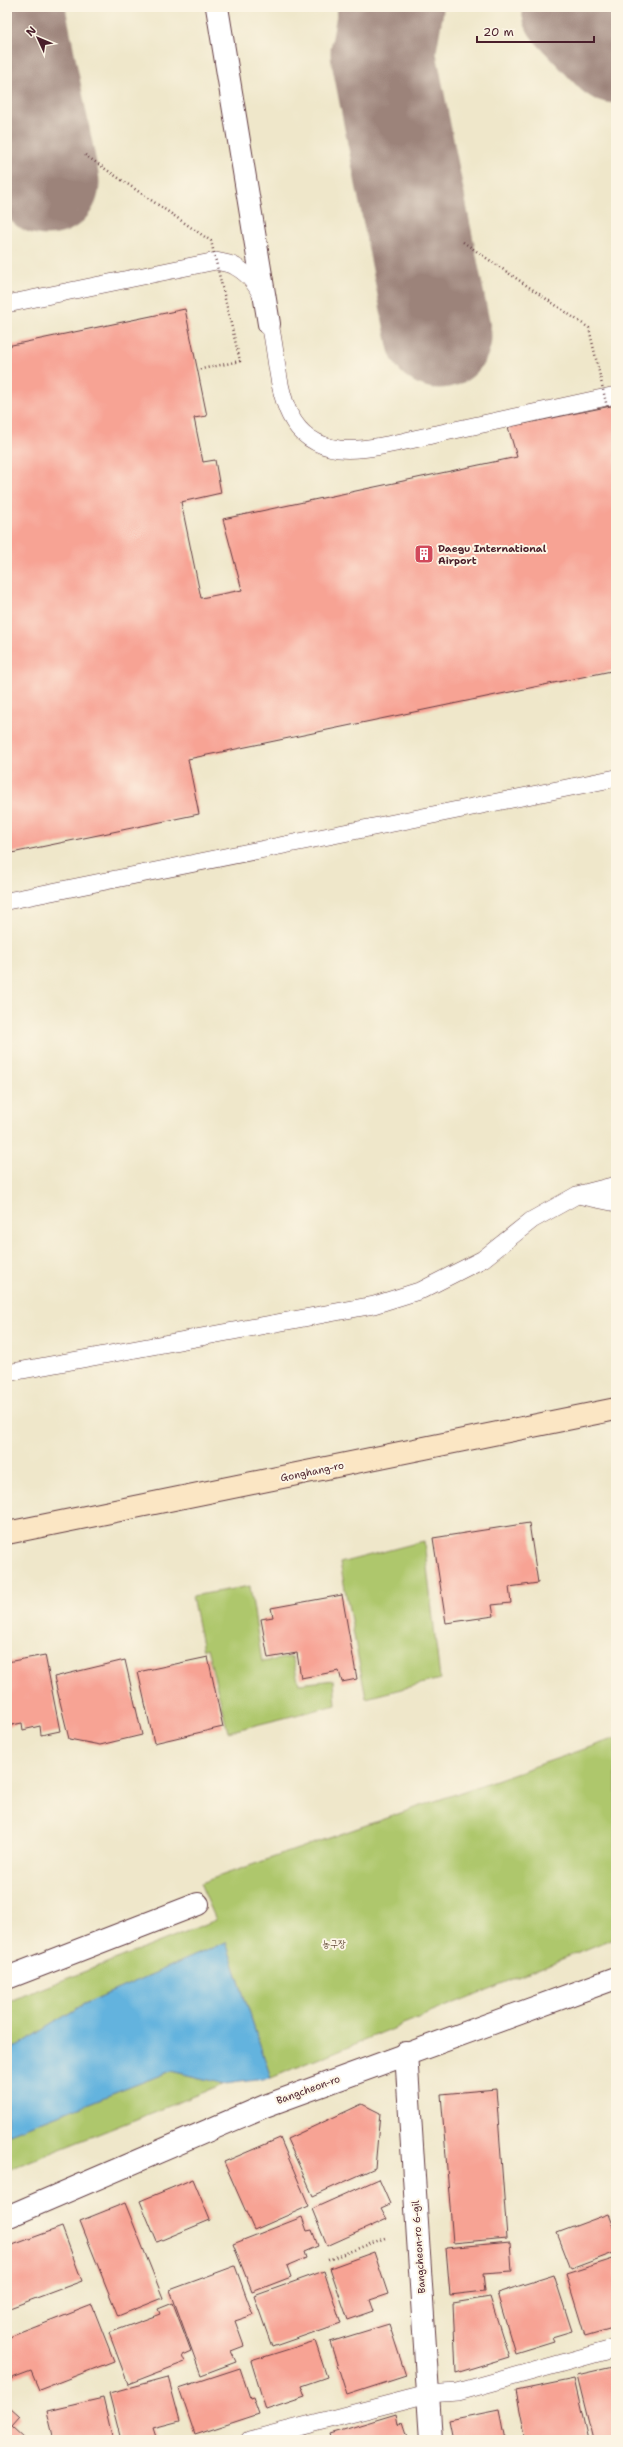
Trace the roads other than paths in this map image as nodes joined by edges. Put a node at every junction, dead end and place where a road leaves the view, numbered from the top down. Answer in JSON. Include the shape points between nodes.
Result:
{"nodes":[{"id":1,"x":217,"y":7,"type":"edge"},
{"id":2,"x":7,"y":304,"type":"edge"},
{"id":3,"x":269,"y":324,"type":"junction"},
{"id":4,"x":612,"y":401,"type":"edge"},
{"id":5,"x":616,"y":778,"type":"edge"},
{"id":6,"x":7,"y":901,"type":"edge"},
{"id":7,"x":616,"y":1185,"type":"edge"},
{"id":8,"x":578,"y":1195,"type":"junction"},
{"id":9,"x":616,"y":1203,"type":"edge"},
{"id":10,"x":7,"y":1373,"type":"edge"},
{"id":11,"x":615,"y":1407,"type":"edge"},
{"id":12,"x":7,"y":1534,"type":"edge"},
{"id":13,"x":198,"y":1904,"type":"dead end"},
{"id":14,"x":7,"y":1978,"type":"edge"},
{"id":15,"x":616,"y":1978,"type":"edge"},
{"id":16,"x":406,"y":2053,"type":"junction"},
{"id":17,"x":7,"y":2217,"type":"edge"},
{"id":18,"x":616,"y":2348,"type":"edge"},
{"id":19,"x":428,"y":2394,"type":"junction"},
{"id":20,"x":249,"y":2440,"type":"edge"},
{"id":21,"x":431,"y":2440,"type":"edge"}],
"edges":[{"from":1,"to":3,"type":"street"},
{"from":2,"to":3,"type":"lane","via":[[216,261],[236,267],[254,283],[268,311]]},
{"from":3,"to":4,"type":"lane","via":[[286,409],[299,428],[312,440],[340,449],[384,446]]},
{"from":5,"to":6,"type":"lane"},
{"from":7,"to":8,"type":"lane"},
{"from":8,"to":9,"type":"lane"},
{"from":8,"to":10,"type":"lane","via":[[532,1220],[483,1259],[422,1290],[380,1303]]},
{"from":11,"to":12,"type":"main road","name":"Gonghang-ro"},
{"from":13,"to":14,"type":"street"},
{"from":15,"to":16,"type":"street","name":"Bangcheon-ro"},
{"from":16,"to":17,"type":"street","name":"Bangcheon-ro","via":[[265,2106]]},
{"from":16,"to":19,"type":"street","name":"Bangcheon-ro 6-gil"},
{"from":18,"to":19,"type":"lane","via":[[458,2392]]},
{"from":19,"to":20,"type":"lane"},
{"from":19,"to":21,"type":"street","name":"Bangcheon-ro 6-gil"}]}
